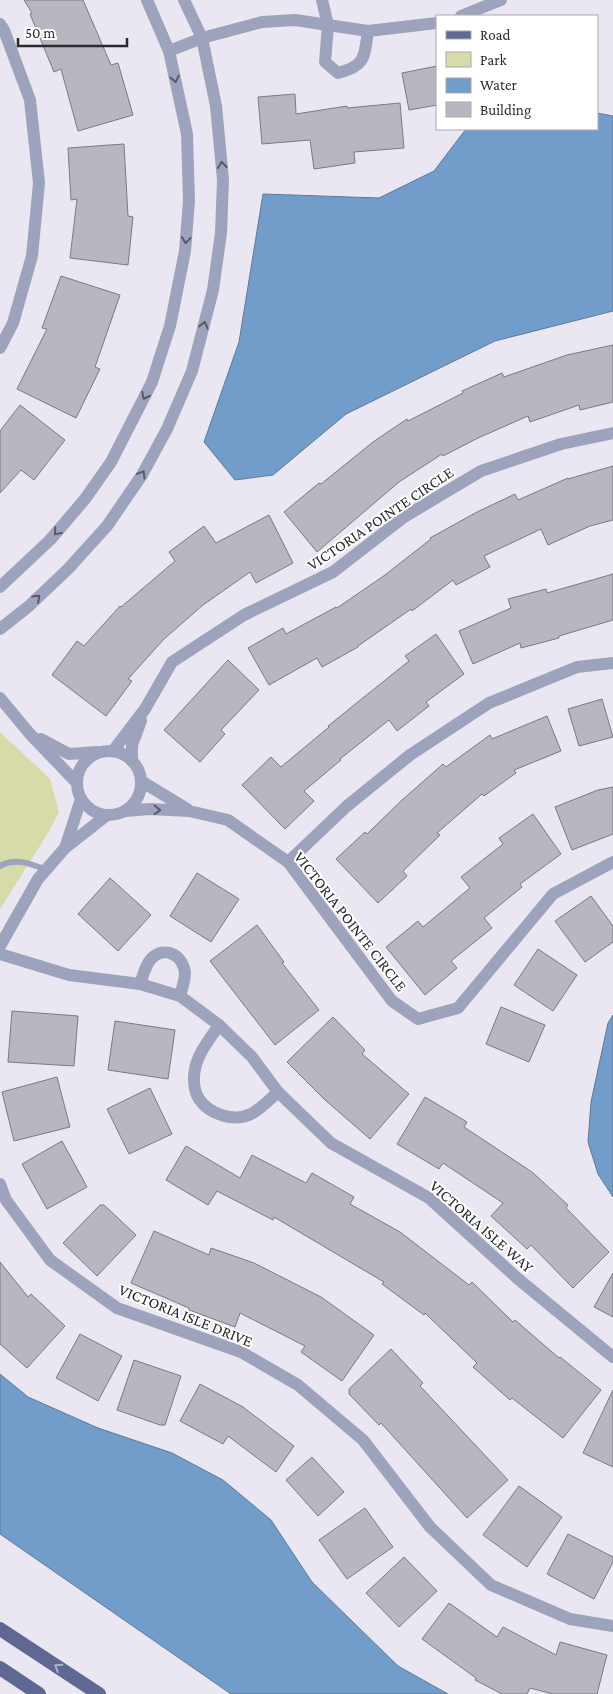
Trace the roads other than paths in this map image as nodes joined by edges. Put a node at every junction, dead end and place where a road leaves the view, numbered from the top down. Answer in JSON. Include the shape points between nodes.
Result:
{"nodes":[{"id":1,"x":147,"y":0,"type":"edge"},
{"id":2,"x":184,"y":0,"type":"edge"},
{"id":3,"x":322,"y":0,"type":"edge"},
{"id":4,"x":501,"y":0,"type":"edge"},
{"id":5,"x":464,"y":15,"type":"edge"},
{"id":6,"x":436,"y":23,"type":"edge"},
{"id":7,"x":0,"y":24,"type":"edge"},
{"id":8,"x":328,"y":25,"type":"junction"},
{"id":9,"x":368,"y":31,"type":"junction"},
{"id":10,"x":202,"y":38,"type":"junction"},
{"id":11,"x":169,"y":50,"type":"junction"},
{"id":12,"x":0,"y":348,"type":"edge"},
{"id":13,"x":613,"y":433,"type":"edge"},
{"id":14,"x":0,"y":587,"type":"edge"},
{"id":15,"x":0,"y":630,"type":"edge"},
{"id":16,"x":613,"y":663,"type":"edge"},
{"id":17,"x":0,"y":698,"type":"edge"},
{"id":18,"x":145,"y":709,"type":"junction"},
{"id":19,"x":30,"y":734,"type":"junction"},
{"id":20,"x":108,"y":751,"type":"junction"},
{"id":21,"x":132,"y":761,"type":"junction"},
{"id":22,"x":141,"y":780,"type":"junction"},
{"id":23,"x":77,"y":783,"type":"junction"},
{"id":24,"x":81,"y":799,"type":"junction"},
{"id":25,"x":125,"y":811,"type":"junction"},
{"id":26,"x":189,"y":811,"type":"junction"},
{"id":27,"x":107,"y":815,"type":"junction"},
{"id":28,"x":65,"y":848,"type":"junction"},
{"id":29,"x":288,"y":862,"type":"junction"},
{"id":30,"x":613,"y":862,"type":"edge"},
{"id":31,"x":0,"y":866,"type":"edge"},
{"id":32,"x":47,"y":870,"type":"junction"},
{"id":33,"x":3,"y":932,"type":"edge"},
{"id":34,"x":0,"y":946,"type":"edge"},
{"id":35,"x":0,"y":954,"type":"edge"},
{"id":36,"x":140,"y":984,"type":"junction"},
{"id":37,"x":180,"y":996,"type":"junction"},
{"id":38,"x":219,"y":1025,"type":"junction"},
{"id":39,"x":278,"y":1092,"type":"junction"},
{"id":40,"x":0,"y":1184,"type":"edge"},
{"id":41,"x":613,"y":1357,"type":"edge"},
{"id":42,"x":613,"y":1626,"type":"edge"},
{"id":43,"x":0,"y":1629,"type":"edge"},
{"id":44,"x":0,"y":1668,"type":"edge"},
{"id":45,"x":39,"y":1694,"type":"edge"},
{"id":46,"x":99,"y":1694,"type":"edge"}],
"edges":[{"from":1,"to":11,"type":"street"},
{"from":2,"to":10,"type":"street"},
{"from":3,"to":8,"type":"street"},
{"from":4,"to":5,"type":"street"},
{"from":6,"to":9,"type":"street"},
{"from":7,"to":12,"type":"street","via":[[30,100],[39,183],[32,256],[13,323]]},
{"from":8,"to":9,"type":"street"},
{"from":8,"to":9,"type":"street","via":[[325,62],[338,73],[353,69],[364,58]]},
{"from":8,"to":10,"type":"street","via":[[295,20],[262,22]]},
{"from":10,"to":11,"type":"street"},
{"from":15,"to":10,"type":"street","one_way":true,"via":[[68,569],[107,526],[142,475],[167,429],[192,371],[213,290],[223,180],[216,106]]},
{"from":11,"to":14,"type":"street","one_way":true,"via":[[187,134],[189,202],[185,251],[167,336],[152,382],[111,462],[50,540]]},
{"from":13,"to":18,"type":"street","name":"VICTORIA POINTE CIRCLE","via":[[561,444],[481,471],[404,517],[333,572],[244,615],[172,662]]},
{"from":16,"to":29,"type":"street","via":[[577,667],[489,703],[410,754],[347,806]]},
{"from":17,"to":19,"type":"street"},
{"from":18,"to":20,"type":"street","name":"VICTORIA POINTE CIRCLE"},
{"from":18,"to":21,"type":"street","name":"VICTORIA POINTE CIRCLE","via":[[132,745]]},
{"from":19,"to":20,"type":"street","via":[[69,754]]},
{"from":19,"to":23,"type":"street"},
{"from":20,"to":21,"type":"street","via":[[122,754]]},
{"from":20,"to":23,"type":"street","via":[[90,757],[81,768]]},
{"from":21,"to":22,"type":"street"},
{"from":22,"to":25,"type":"street","via":[[139,794]]},
{"from":22,"to":26,"type":"street","name":"VICTORIA POINTE CIRCLE"},
{"from":23,"to":24,"type":"street"},
{"from":24,"to":27,"type":"street","via":[[92,810]]},
{"from":24,"to":28,"type":"street"},
{"from":25,"to":26,"type":"street","name":"VICTORIA POINTE CIRCLE","one_way":true},
{"from":25,"to":27,"type":"street"},
{"from":26,"to":29,"type":"street","name":"VICTORIA POINTE CIRCLE","via":[[228,820]]},
{"from":27,"to":28,"type":"street"},
{"from":28,"to":32,"type":"street"},
{"from":29,"to":30,"type":"street","name":"VICTORIA POINTE CIRCLE","via":[[392,1001],[418,1019],[458,1008],[553,894]]},
{"from":31,"to":32,"type":"lane","via":[[12,861]]},
{"from":32,"to":33,"type":"street"},
{"from":33,"to":34,"type":"street"},
{"from":35,"to":36,"type":"street","name":"VICTORIA ISLE WAY","via":[[70,975]]},
{"from":36,"to":37,"type":"street","name":"VICTORIA ISLE WAY"},
{"from":36,"to":37,"type":"street","via":[[152,959],[160,953],[170,953],[183,964],[185,975]]},
{"from":37,"to":38,"type":"street","name":"VICTORIA ISLE WAY"},
{"from":38,"to":39,"type":"street","name":"VICTORIA ISLE WAY","via":[[252,1057]]},
{"from":38,"to":39,"type":"street","via":[[201,1052],[195,1068],[194,1086],[199,1099],[222,1116],[236,1118],[251,1114]]},
{"from":39,"to":41,"type":"street","name":"VICTORIA ISLE WAY","via":[[331,1143],[429,1198],[517,1278]]},
{"from":40,"to":42,"type":"street","name":"VICTORIA ISLE DRIVE","via":[[6,1200],[50,1260],[117,1308],[241,1352],[298,1385],[363,1440],[430,1527],[491,1585],[570,1619]]},
{"from":46,"to":43,"type":"main road","one_way":true},
{"from":44,"to":45,"type":"main road"}]}
